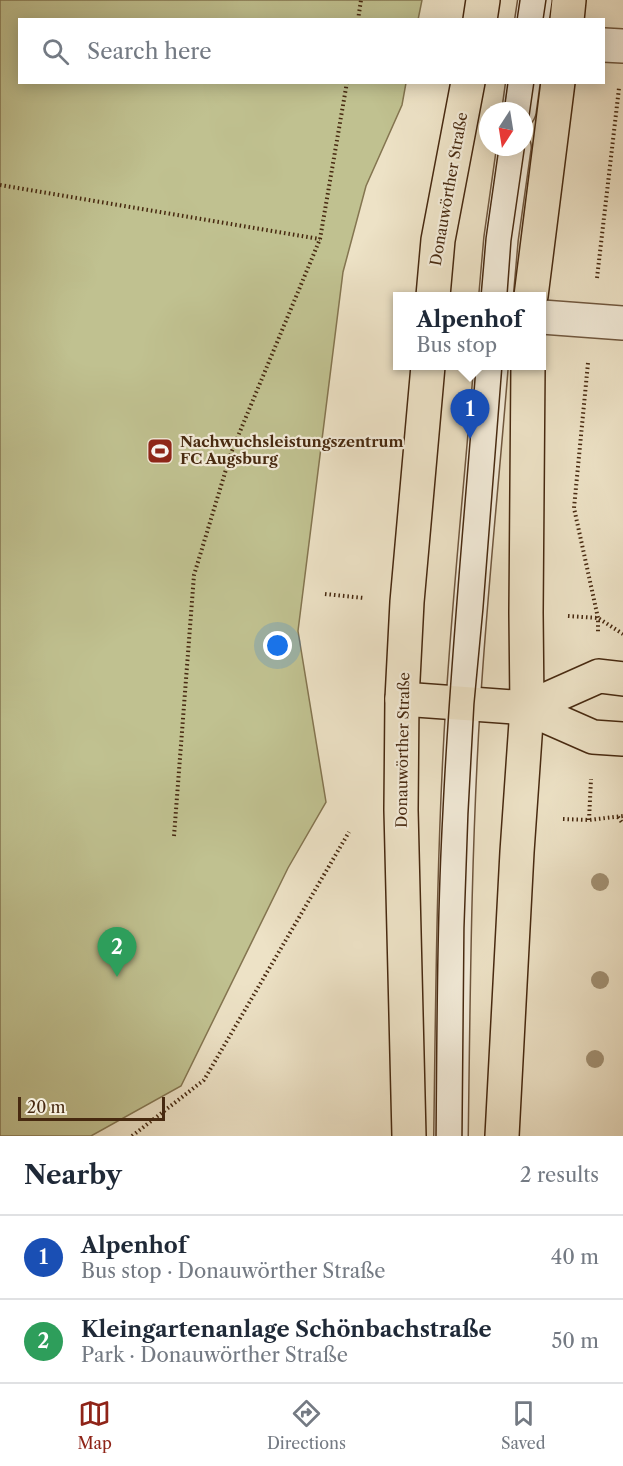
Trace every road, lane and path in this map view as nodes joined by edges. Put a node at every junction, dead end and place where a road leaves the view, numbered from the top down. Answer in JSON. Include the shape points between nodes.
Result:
{"nodes":[{"id":1,"x":361,"y":0,"type":"edge"},
{"id":2,"x":483,"y":0,"type":"edge"},
{"id":3,"x":535,"y":0,"type":"edge"},
{"id":4,"x":569,"y":0,"type":"edge"},
{"id":5,"x":358,"y":18,"type":"edge"},
{"id":6,"x":480,"y":18,"type":"edge"},
{"id":7,"x":532,"y":18,"type":"edge"},
{"id":8,"x":567,"y":18,"type":"edge"},
{"id":9,"x":605,"y":47,"type":"edge"},
{"id":10,"x":622,"y":62,"type":"edge"},
{"id":11,"x":347,"y":84,"type":"edge"},
{"id":12,"x":468,"y":84,"type":"edge"},
{"id":13,"x":523,"y":84,"type":"edge"},
{"id":14,"x":558,"y":84,"type":"edge"},
{"id":15,"x":520,"y":102,"type":"edge"},
{"id":16,"x":513,"y":156,"type":"edge"},
{"id":17,"x":0,"y":185,"type":"edge"},
{"id":18,"x":320,"y":239,"type":"junction"},
{"id":19,"x":433,"y":292,"type":"edge"},
{"id":20,"x":496,"y":292,"type":"edge"},
{"id":21,"x":532,"y":292,"type":"edge"},
{"id":22,"x":546,"y":317,"type":"edge"},
{"id":23,"x":607,"y":322,"type":"edge"},
{"id":24,"x":428,"y":370,"type":"edge"},
{"id":25,"x":491,"y":370,"type":"edge"},
{"id":26,"x":528,"y":370,"type":"edge"},
{"id":27,"x":611,"y":677,"type":"edge"},
{"id":28,"x":402,"y":699,"type":"junction"},
{"id":29,"x":463,"y":703,"type":"junction"},
{"id":30,"x":527,"y":708,"type":"junction"},
{"id":31,"x":608,"y":738,"type":"edge"},
{"id":32,"x":618,"y":817,"type":"dead end"},
{"id":33,"x":589,"y":820,"type":"dead end"},
{"id":34,"x":623,"y":824,"type":"edge"},
{"id":35,"x":349,"y":832,"type":"dead end"},
{"id":36,"x":174,"y":837,"type":"dead end"},
{"id":37,"x":132,"y":1136,"type":"edge"},
{"id":38,"x":409,"y":1136,"type":"edge"},
{"id":39,"x":451,"y":1136,"type":"edge"},
{"id":40,"x":502,"y":1136,"type":"edge"}],
"edges":[{"from":1,"to":5,"type":"path"},
{"from":2,"to":6,"type":"main road"},
{"from":3,"to":7,"type":"lane"},
{"from":4,"to":8,"type":"main road"},
{"from":9,"to":10,"type":"lane"},
{"from":10,"to":23,"type":"path"},
{"from":11,"to":18,"type":"path"},
{"from":12,"to":19,"type":"main road","name":"Donauwörther Straße","via":[[438,240]]},
{"from":13,"to":15,"type":"lane"},
{"from":14,"to":21,"type":"main road"},
{"from":16,"to":20,"type":"lane"},
{"from":17,"to":18,"type":"path"},
{"from":18,"to":36,"type":"path","via":[[231,453],[194,575]]},
{"from":22,"to":23,"type":"lane"},
{"from":23,"to":27,"type":"path","via":[[574,508]]},
{"from":24,"to":28,"type":"main road","name":"Donauwörther Straße"},
{"from":25,"to":29,"type":"lane"},
{"from":26,"to":30,"type":"main road"},
{"from":27,"to":30,"type":"main road"},
{"from":28,"to":29,"type":"main road"},
{"from":28,"to":38,"type":"main road","name":"Donauwörther Straße"},
{"from":29,"to":30,"type":"main road"},
{"from":29,"to":39,"type":"lane","via":[[454,916]]},
{"from":30,"to":31,"type":"main road"},
{"from":30,"to":40,"type":"main road"},
{"from":31,"to":33,"type":"path"},
{"from":32,"to":34,"type":"path"},
{"from":35,"to":37,"type":"path","via":[[204,1080]]}]}
